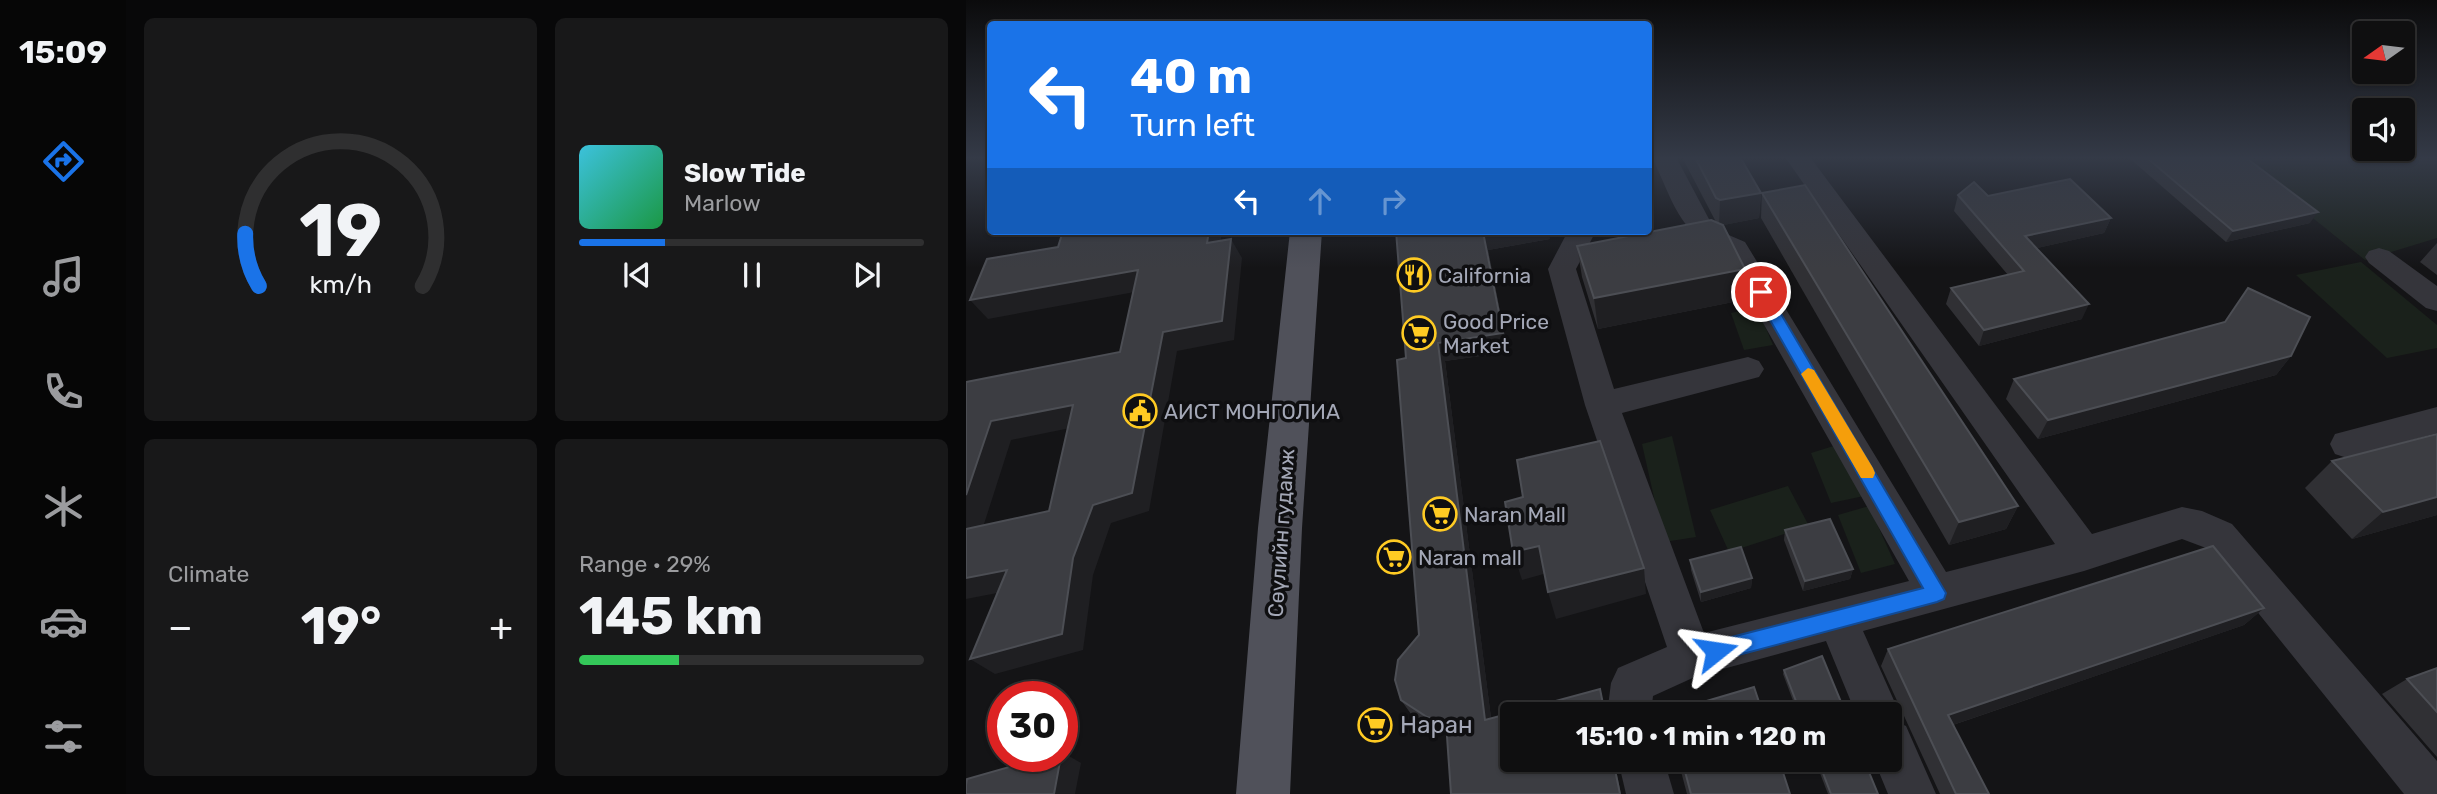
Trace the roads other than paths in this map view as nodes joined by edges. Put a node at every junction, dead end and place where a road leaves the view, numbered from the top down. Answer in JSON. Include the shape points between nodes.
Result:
{"nodes":[{"id":1,"x":1683,"y":194,"type":"edge"},
{"id":2,"x":1824,"y":194,"type":"edge"},
{"id":3,"x":1306,"y":235,"type":"edge"},
{"id":4,"x":1580,"y":235,"type":"edge"},
{"id":5,"x":1714,"y":239,"type":"junction"},
{"id":6,"x":1676,"y":247,"type":"edge"},
{"id":7,"x":2379,"y":257,"type":"dead end"},
{"id":8,"x":1600,"y":262,"type":"edge"},
{"id":9,"x":1562,"y":269,"type":"junction"},
{"id":10,"x":2437,"y":301,"type":"edge"},
{"id":11,"x":1748,"y":369,"type":"dead end"},
{"id":12,"x":1602,"y":405,"type":"junction"},
{"id":13,"x":2437,"y":419,"type":"edge"},
{"id":14,"x":2347,"y":444,"type":"dead end"},
{"id":15,"x":2084,"y":554,"type":"junction"},
{"id":16,"x":1937,"y":593,"type":"junction"},
{"id":17,"x":1837,"y":619,"type":"junction"},
{"id":18,"x":1692,"y":657,"type":"junction"},
{"id":19,"x":1631,"y":702,"type":"edge"},
{"id":20,"x":1873,"y":702,"type":"edge"},
{"id":21,"x":1902,"y":771,"type":"edge"},
{"id":22,"x":1644,"y":772,"type":"edge"},
{"id":23,"x":1263,"y":794,"type":"edge"},
{"id":24,"x":1650,"y":794,"type":"edge"},
{"id":25,"x":1912,"y":794,"type":"edge"},
{"id":26,"x":2434,"y":794,"type":"edge"}],
"edges":[{"from":1,"to":5,"type":"street","via":[[1699,226]]},
{"from":2,"to":15,"type":"street"},
{"from":3,"to":23,"type":"main road","name":"Сөүлийн гудамж"},
{"from":4,"to":9,"type":"street"},
{"from":5,"to":6,"type":"street"},
{"from":5,"to":16,"type":"street","via":[[1735,248]]},
{"from":7,"to":10,"type":"street"},
{"from":8,"to":9,"type":"street"},
{"from":9,"to":12,"type":"street"},
{"from":11,"to":12,"type":"street"},
{"from":12,"to":18,"type":"street"},
{"from":13,"to":14,"type":"street"},
{"from":15,"to":16,"type":"street"},
{"from":15,"to":26,"type":"street","via":[[2182,523],[2219,536]]},
{"from":16,"to":17,"type":"street"},
{"from":17,"to":18,"type":"street"},
{"from":17,"to":20,"type":"street"},
{"from":18,"to":19,"type":"street","via":[[1633,683]]},
{"from":21,"to":25,"type":"street"},
{"from":22,"to":24,"type":"street"}]}
